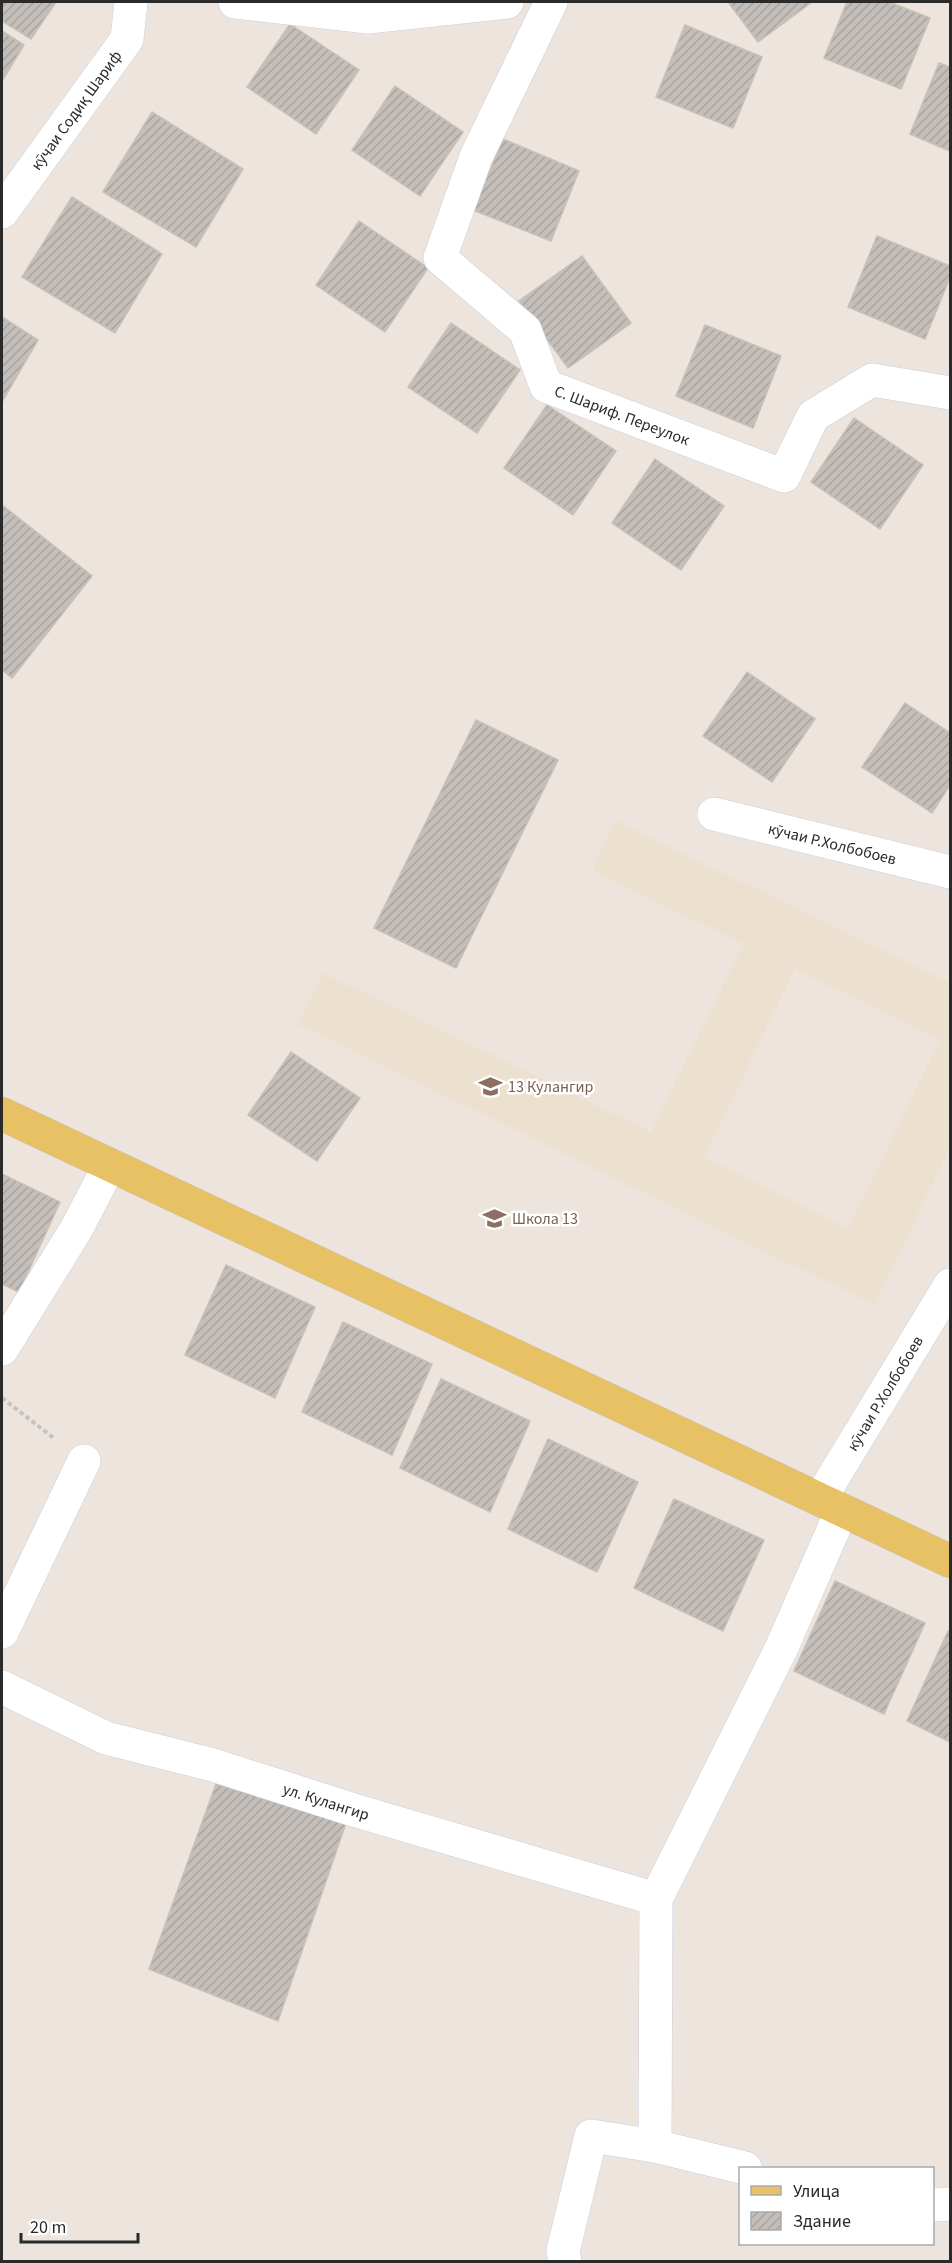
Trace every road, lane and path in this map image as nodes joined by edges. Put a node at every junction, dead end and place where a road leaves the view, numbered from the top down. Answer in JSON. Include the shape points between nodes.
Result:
{"nodes":[{"id":1,"x":131,"y":2,"type":"edge"},
{"id":2,"x":236,"y":2,"type":"edge"},
{"id":3,"x":507,"y":2,"type":"edge"},
{"id":4,"x":551,"y":2,"type":"edge"},
{"id":5,"x":2,"y":212,"type":"edge"},
{"id":6,"x":951,"y":393,"type":"edge"},
{"id":7,"x":714,"y":814,"type":"dead end"},
{"id":8,"x":951,"y":872,"type":"edge"},
{"id":9,"x":2,"y":1114,"type":"edge"},
{"id":10,"x":109,"y":1166,"type":"junction"},
{"id":11,"x":951,"y":1285,"type":"edge"},
{"id":12,"x":2,"y":1349,"type":"edge"},
{"id":13,"x":2,"y":1398,"type":"edge"},
{"id":14,"x":84,"y":1461,"type":"joint"},
{"id":15,"x":831,"y":1505,"type":"junction"},
{"id":16,"x":951,"y":1561,"type":"edge"},
{"id":17,"x":2,"y":1632,"type":"edge"},
{"id":18,"x":2,"y":1687,"type":"edge"},
{"id":19,"x":656,"y":1899,"type":"junction"},
{"id":20,"x":655,"y":2146,"type":"junction"},
{"id":21,"x":739,"y":2167,"type":"edge"},
{"id":22,"x":951,"y":2204,"type":"edge"},
{"id":23,"x":934,"y":2205,"type":"edge"},
{"id":24,"x":565,"y":2262,"type":"edge"}],
"edges":[{"from":1,"to":5,"type":"street","name":"кӯчаи Содиқ Шариф","via":[[127,39]]},
{"from":2,"to":3,"type":"street","via":[[368,17]]},
{"from":4,"to":6,"type":"street","name":"С. Шариф. Переулок","via":[[476,157],[440,258],[525,330],[546,386],[784,476],[813,416],[872,380]]},
{"from":7,"to":8,"type":"street","name":"кӯчаи Р.Холбобоев"},
{"from":9,"to":10,"type":"main road"},
{"from":10,"to":12,"type":"street","via":[[77,1228]]},
{"from":10,"to":15,"type":"main road"},
{"from":11,"to":15,"type":"street","name":"кӯчаи Р.Холбобоев"},
{"from":13,"to":14,"type":"path"},
{"from":14,"to":17,"type":"street"},
{"from":15,"to":16,"type":"main road"},
{"from":15,"to":19,"type":"street","name":"кӯчаи Р.Холбобоев","via":[[781,1649]]},
{"from":18,"to":19,"type":"street","name":"ул. Кулангир","via":[[106,1738],[213,1765]]},
{"from":19,"to":20,"type":"street"},
{"from":20,"to":21,"type":"street"},
{"from":20,"to":24,"type":"street","via":[[591,2136],[562,2250]]},
{"from":22,"to":23,"type":"street"}]}
